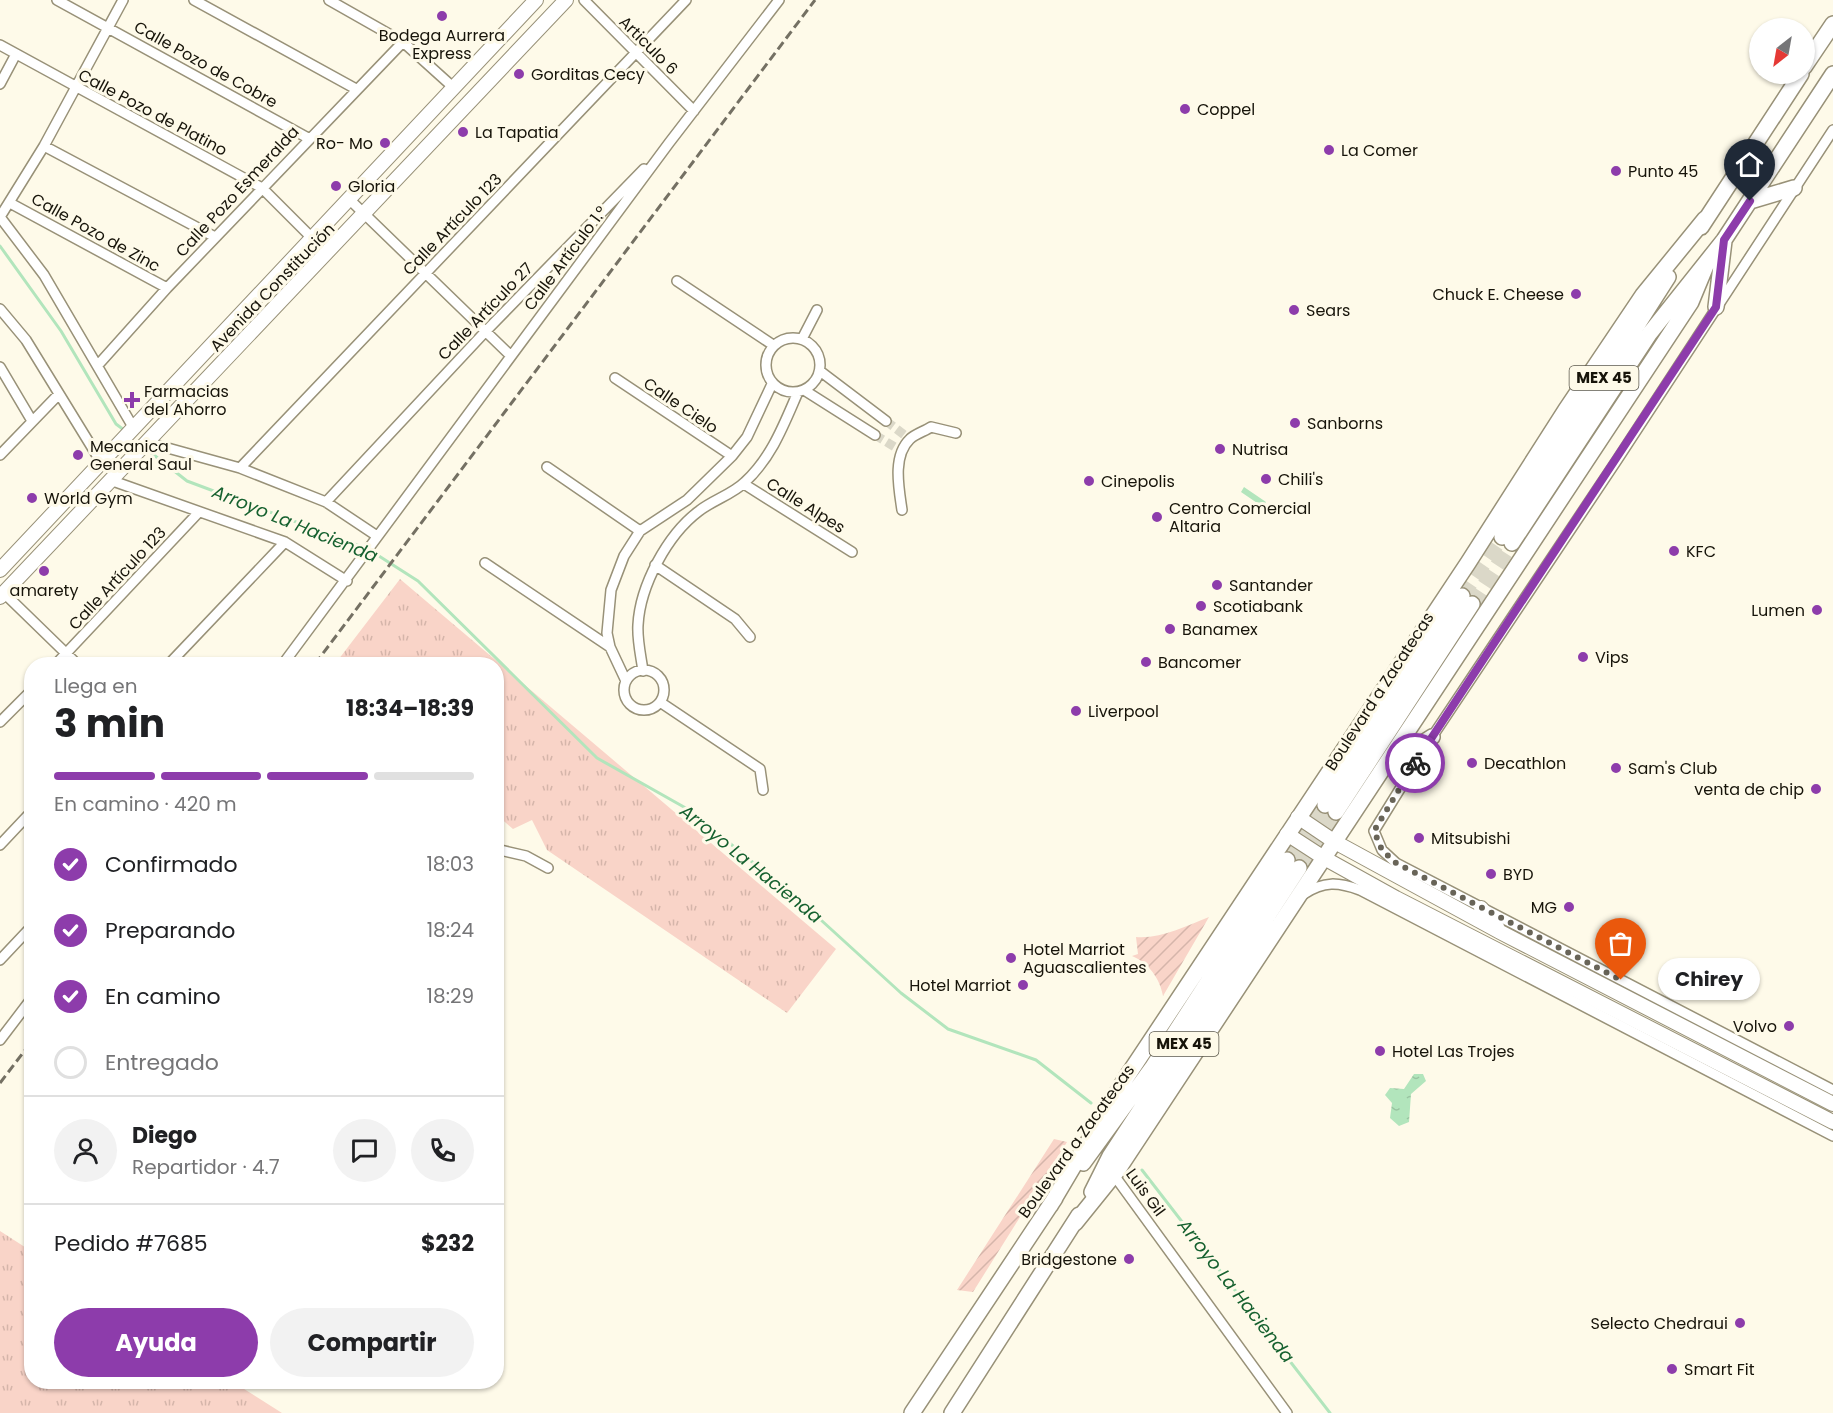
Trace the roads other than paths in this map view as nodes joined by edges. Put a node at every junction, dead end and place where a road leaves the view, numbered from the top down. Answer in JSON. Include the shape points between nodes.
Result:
{"nodes":[{"id":1,"x":57,"y":0,"type":"edge"},
{"id":2,"x":123,"y":0,"type":"edge"},
{"id":3,"x":194,"y":0,"type":"edge"},
{"id":4,"x":329,"y":0,"type":"edge"},
{"id":5,"x":536,"y":0,"type":"edge"},
{"id":6,"x":566,"y":0,"type":"edge"},
{"id":7,"x":584,"y":0,"type":"edge"},
{"id":8,"x":686,"y":0,"type":"edge"},
{"id":9,"x":779,"y":0,"type":"edge"},
{"id":10,"x":1833,"y":24,"type":"edge"},
{"id":11,"x":108,"y":27,"type":"junction"},
{"id":12,"x":403,"y":42,"type":"junction"},
{"id":13,"x":0,"y":45,"type":"edge"},
{"id":14,"x":1815,"y":51,"type":"edge"},
{"id":15,"x":16,"y":54,"type":"junction"},
{"id":16,"x":636,"y":54,"type":"junction"},
{"id":17,"x":1833,"y":74,"type":"edge"},
{"id":18,"x":0,"y":84,"type":"edge"},
{"id":19,"x":1794,"y":84,"type":"edge"},
{"id":20,"x":77,"y":88,"type":"junction"},
{"id":21,"x":454,"y":88,"type":"junction"},
{"id":22,"x":356,"y":89,"type":"junction"},
{"id":23,"x":694,"y":111,"type":"junction"},
{"id":24,"x":1833,"y":130,"type":"edge"},
{"id":25,"x":308,"y":138,"type":"junction"},
{"id":26,"x":669,"y":143,"type":"junction"},
{"id":27,"x":44,"y":146,"type":"junction"},
{"id":28,"x":262,"y":188,"type":"junction"},
{"id":29,"x":1794,"y":188,"type":"junction"},
{"id":30,"x":349,"y":199,"type":"junction"},
{"id":31,"x":1750,"y":201,"type":"junction"},
{"id":32,"x":10,"y":202,"type":"junction"},
{"id":33,"x":364,"y":215,"type":"junction"},
{"id":34,"x":0,"y":217,"type":"edge"},
{"id":35,"x":1706,"y":219,"type":"junction"},
{"id":36,"x":215,"y":237,"type":"junction"},
{"id":37,"x":312,"y":238,"type":"junction"},
{"id":38,"x":1724,"y":240,"type":"junction"},
{"id":39,"x":1708,"y":261,"type":"junction"},
{"id":40,"x":426,"y":273,"type":"junction"},
{"id":41,"x":677,"y":281,"type":"dead end"},
{"id":42,"x":167,"y":288,"type":"junction"},
{"id":43,"x":1716,"y":307,"type":"junction"},
{"id":44,"x":0,"y":309,"type":"edge"},
{"id":45,"x":817,"y":310,"type":"dead end"},
{"id":46,"x":484,"y":333,"type":"junction"},
{"id":47,"x":802,"y":339,"type":"junction"},
{"id":48,"x":773,"y":345,"type":"junction"},
{"id":49,"x":511,"y":356,"type":"junction"},
{"id":50,"x":98,"y":365,"type":"junction"},
{"id":51,"x":819,"y":371,"type":"junction"},
{"id":52,"x":1,"y":372,"type":"edge"},
{"id":53,"x":615,"y":378,"type":"dead end"},
{"id":54,"x":772,"y":384,"type":"junction"},
{"id":55,"x":801,"y":391,"type":"junction"},
{"id":56,"x":59,"y":394,"type":"junction"},
{"id":57,"x":33,"y":421,"type":"junction"},
{"id":58,"x":886,"y":421,"type":"tunnel mouth"},
{"id":59,"x":132,"y":429,"type":"junction"},
{"id":60,"x":956,"y":433,"type":"dead end"},
{"id":61,"x":875,"y":435,"type":"tunnel mouth"},
{"id":62,"x":145,"y":444,"type":"junction"},
{"id":63,"x":0,"y":455,"type":"edge"},
{"id":64,"x":732,"y":456,"type":"junction"},
{"id":65,"x":104,"y":459,"type":"junction"},
{"id":66,"x":547,"y":467,"type":"dead end"},
{"id":67,"x":240,"y":468,"type":"junction"},
{"id":68,"x":110,"y":480,"type":"junction"},
{"id":69,"x":744,"y":484,"type":"junction"},
{"id":70,"x":687,"y":500,"type":"junction"},
{"id":71,"x":326,"y":502,"type":"junction"},
{"id":72,"x":902,"y":510,"type":"dead end"},
{"id":73,"x":199,"y":512,"type":"junction"},
{"id":74,"x":697,"y":512,"type":"junction"},
{"id":75,"x":640,"y":531,"type":"junction"},
{"id":76,"x":375,"y":540,"type":"junction"},
{"id":77,"x":285,"y":542,"type":"junction"},
{"id":78,"x":852,"y":552,"type":"dead end"},
{"id":79,"x":485,"y":563,"type":"dead end"},
{"id":80,"x":655,"y":566,"type":"junction"},
{"id":81,"x":0,"y":570,"type":"edge"},
{"id":82,"x":346,"y":581,"type":"junction"},
{"id":83,"x":2,"y":595,"type":"edge"},
{"id":84,"x":1467,"y":600,"type":"tunnel mouth"},
{"id":85,"x":750,"y":637,"type":"dead end"},
{"id":86,"x":610,"y":647,"type":"junction"},
{"id":87,"x":66,"y":654,"type":"junction"},
{"id":88,"x":63,"y":657,"type":"edge"},
{"id":89,"x":69,"y":657,"type":"edge"},
{"id":90,"x":176,"y":657,"type":"edge"},
{"id":91,"x":288,"y":657,"type":"edge"},
{"id":92,"x":643,"y":671,"type":"junction"},
{"id":93,"x":626,"y":681,"type":"junction"},
{"id":94,"x":24,"y":698,"type":"edge"},
{"id":95,"x":660,"y":702,"type":"junction"},
{"id":96,"x":0,"y":722,"type":"edge"},
{"id":97,"x":1431,"y":737,"type":"junction"},
{"id":98,"x":1385,"y":767,"type":"junction"},
{"id":99,"x":763,"y":790,"type":"dead end"},
{"id":100,"x":1330,"y":808,"type":"tunnel mouth"},
{"id":101,"x":1298,"y":817,"type":"junction"},
{"id":102,"x":24,"y":820,"type":"edge"},
{"id":103,"x":1287,"y":834,"type":"junction"},
{"id":104,"x":1335,"y":842,"type":"junction"},
{"id":105,"x":0,"y":845,"type":"edge"},
{"id":106,"x":504,"y":851,"type":"edge"},
{"id":107,"x":1324,"y":858,"type":"junction"},
{"id":108,"x":548,"y":868,"type":"dead end"},
{"id":109,"x":1297,"y":898,"type":"junction"},
{"id":110,"x":1396,"y":898,"type":"junction"},
{"id":111,"x":1481,"y":908,"type":"junction"},
{"id":112,"x":1407,"y":914,"type":"junction"},
{"id":113,"x":1502,"y":933,"type":"junction"},
{"id":114,"x":24,"y":934,"type":"edge"},
{"id":115,"x":0,"y":960,"type":"edge"},
{"id":116,"x":1534,"y":969,"type":"junction"},
{"id":117,"x":1517,"y":972,"type":"junction"},
{"id":118,"x":1661,"y":1001,"type":"junction"},
{"id":119,"x":1635,"y":1002,"type":"junction"},
{"id":120,"x":24,"y":1007,"type":"edge"},
{"id":121,"x":1,"y":1034,"type":"edge"},
{"id":122,"x":1738,"y":1055,"type":"junction"},
{"id":123,"x":1833,"y":1090,"type":"edge"},
{"id":124,"x":1785,"y":1097,"type":"junction"},
{"id":125,"x":1833,"y":1104,"type":"edge"},
{"id":126,"x":1833,"y":1114,"type":"edge"},
{"id":127,"x":1833,"y":1122,"type":"edge"},
{"id":128,"x":1833,"y":1136,"type":"edge"},
{"id":129,"x":1110,"y":1170,"type":"junction"},
{"id":130,"x":1050,"y":1206,"type":"junction"},
{"id":131,"x":912,"y":1413,"type":"edge"},
{"id":132,"x":952,"y":1413,"type":"edge"},
{"id":133,"x":1287,"y":1413,"type":"edge"}],
"edges":[{"from":1,"to":11,"type":"street","name":"Calle Pozo de Cobre"},
{"from":2,"to":11,"type":"street"},
{"from":3,"to":22,"type":"street"},
{"from":4,"to":12,"type":"street"},
{"from":5,"to":21,"type":"main road","name":"Avenida Constitución"},
{"from":6,"to":33,"type":"main road","name":"Avenida Constitución"},
{"from":7,"to":16,"type":"street","name":"Articulo 6"},
{"from":8,"to":16,"type":"street","name":"Calle Artículo 123"},
{"from":9,"to":23,"type":"street","name":"Calle Artículo 1.º"},
{"from":10,"to":14,"type":"main road"},
{"from":11,"to":20,"type":"street"},
{"from":11,"to":25,"type":"street","name":"Calle Pozo de Cobre"},
{"from":12,"to":21,"type":"street"},
{"from":12,"to":22,"type":"street","name":"Calle Pozo Esmeralda"},
{"from":13,"to":15,"type":"street","name":"Calle Pozo de Platino"},
{"from":15,"to":18,"type":"street"},
{"from":15,"to":20,"type":"street","name":"Calle Pozo de Platino"},
{"from":16,"to":23,"type":"street","name":"Articulo 6"},
{"from":16,"to":40,"type":"street","name":"Calle Artículo 123"},
{"from":17,"to":31,"type":"main road","number":"MEX 45"},
{"from":19,"to":35,"type":"main road","number":"MEX 45"},
{"from":20,"to":27,"type":"street"},
{"from":20,"to":28,"type":"street","name":"Calle Pozo de Platino"},
{"from":21,"to":30,"type":"main road","name":"Avenida Constitución"},
{"from":22,"to":25,"type":"street","name":"Calle Pozo Esmeralda"},
{"from":23,"to":26,"type":"street","name":"Calle Artículo 1.º"},
{"from":24,"to":29,"type":"street"},
{"from":25,"to":28,"type":"street","name":"Calle Pozo Esmeralda"},
{"from":26,"to":46,"type":"street","name":"Calle Artículo 27"},
{"from":26,"to":49,"type":"street","name":"Calle Artículo 1.º"},
{"from":27,"to":32,"type":"street"},
{"from":27,"to":36,"type":"street"},
{"from":28,"to":36,"type":"street","name":"Calle Pozo Esmeralda"},
{"from":28,"to":37,"type":"street","name":"Calle Pozo de Platino"},
{"from":29,"to":31,"type":"main road"},
{"from":29,"to":43,"type":"street"},
{"from":30,"to":33,"type":"street"},
{"from":30,"to":37,"type":"main road","name":"Avenida Constitución"},
{"from":31,"to":38,"type":"main road","number":"MEX 45"},
{"from":32,"to":34,"type":"street"},
{"from":32,"to":42,"type":"street","name":"Calle Pozo de Zinc"},
{"from":33,"to":40,"type":"street"},
{"from":33,"to":62,"type":"main road","name":"Avenida Constitución"},
{"from":34,"to":50,"type":"street","via":[[44,275]]},
{"from":35,"to":39,"type":"main road","number":"MEX 45","via":[[1507,540],[1650,333]]},
{"from":35,"to":101,"type":"main road","via":[[1643,287]]},
{"from":36,"to":42,"type":"street","name":"Calle Pozo Esmeralda"},
{"from":37,"to":59,"type":"main road","name":"Avenida Constitución"},
{"from":38,"to":39,"type":"main road","number":"MEX 45"},
{"from":38,"to":43,"type":"main road"},
{"from":39,"to":98,"type":"main road","via":[[1691,302]]},
{"from":40,"to":46,"type":"street"},
{"from":40,"to":67,"type":"street","name":"Calle Artículo 123"},
{"from":41,"to":48,"type":"street"},
{"from":42,"to":50,"type":"street","name":"Calle Pozo Esmeralda"},
{"from":43,"to":97,"type":"street"},
{"from":44,"to":56,"type":"street","via":[[26,340]]},
{"from":45,"to":47,"type":"street"},
{"from":46,"to":49,"type":"street"},
{"from":46,"to":71,"type":"street","name":"Calle Artículo 27"},
{"from":47,"to":48,"type":"street","via":[[782,339]]},
{"from":47,"to":51,"type":"street","via":[[817,352]]},
{"from":48,"to":54,"type":"street","via":[[765,360]]},
{"from":49,"to":76,"type":"street","name":"Calle Artículo 1.º"},
{"from":50,"to":59,"type":"street"},
{"from":51,"to":55,"type":"street","via":[[816,379]]},
{"from":51,"to":58,"type":"street"},
{"from":52,"to":57,"type":"street"},
{"from":53,"to":64,"type":"street","name":"Calle Cielo"},
{"from":54,"to":55,"type":"street","via":[[789,392]]},
{"from":54,"to":64,"type":"street","via":[[747,437]]},
{"from":55,"to":61,"type":"street"},
{"from":55,"to":69,"type":"street","via":[[780,435]]},
{"from":56,"to":57,"type":"street"},
{"from":56,"to":65,"type":"street"},
{"from":57,"to":63,"type":"street"},
{"from":59,"to":65,"type":"main road","name":"Avenida Constitución"},
{"from":60,"to":72,"type":"street","via":[[931,427],[908,438],[900,451]]},
{"from":62,"to":67,"type":"street"},
{"from":62,"to":68,"type":"main road","name":"Avenida Constitución"},
{"from":64,"to":70,"type":"street"},
{"from":65,"to":81,"type":"main road","name":"Avenida Constitución"},
{"from":66,"to":75,"type":"street"},
{"from":67,"to":71,"type":"street"},
{"from":68,"to":73,"type":"street"},
{"from":68,"to":83,"type":"main road","name":"Avenida Constitución"},
{"from":69,"to":74,"type":"street"},
{"from":69,"to":78,"type":"street","name":"Calle Alpes"},
{"from":70,"to":74,"type":"street"},
{"from":70,"to":75,"type":"street"},
{"from":71,"to":76,"type":"street"},
{"from":73,"to":77,"type":"street"},
{"from":73,"to":87,"type":"street","name":"Calle Artículo 123"},
{"from":74,"to":80,"type":"street"},
{"from":75,"to":86,"type":"street","via":[[624,556],[611,590],[607,626]]},
{"from":76,"to":82,"type":"street","name":"Calle Artículo 1.º"},
{"from":77,"to":82,"type":"street"},
{"from":77,"to":90,"type":"street"},
{"from":79,"to":86,"type":"street"},
{"from":80,"to":85,"type":"street","via":[[735,619]]},
{"from":80,"to":92,"type":"street","via":[[642,598],[638,627]]},
{"from":82,"to":91,"type":"street","name":"Calle Artículo 1.º"},
{"from":83,"to":87,"type":"street"},
{"from":84,"to":100,"type":"main road","name":"Boulevard a Zacatecas"},
{"from":86,"to":93,"type":"street"},
{"from":87,"to":88,"type":"street","name":"Calle Artículo 123"},
{"from":87,"to":89,"type":"street"},
{"from":92,"to":93,"type":"street"},
{"from":92,"to":95,"type":"street","via":[[655,674],[662,684]]},
{"from":93,"to":95,"type":"street","via":[[624,694],[636,709],[649,710]]},
{"from":94,"to":96,"type":"street"},
{"from":95,"to":99,"type":"street","via":[[760,769]]},
{"from":97,"to":98,"type":"main road"},
{"from":97,"to":111,"type":"street","via":[[1374,831],[1382,850],[1396,863]]},
{"from":98,"to":104,"type":"main road"},
{"from":101,"to":103,"type":"main road"},
{"from":101,"to":104,"type":"main road"},
{"from":102,"to":105,"type":"street"},
{"from":103,"to":107,"type":"main road"},
{"from":103,"to":130,"type":"main road","via":[[1124,1081]]},
{"from":104,"to":107,"type":"main road"},
{"from":104,"to":113,"type":"main road"},
{"from":106,"to":108,"type":"street","via":[[526,856]]},
{"from":107,"to":109,"type":"main road"},
{"from":107,"to":110,"type":"main road"},
{"from":109,"to":112,"type":"street","via":[[1321,884],[1344,884]]},
{"from":109,"to":129,"type":"main road"},
{"from":110,"to":112,"type":"main road"},
{"from":110,"to":116,"type":"main road"},
{"from":111,"to":113,"type":"main road"},
{"from":111,"to":118,"type":"street"},
{"from":112,"to":117,"type":"street"},
{"from":113,"to":119,"type":"main road"},
{"from":114,"to":115,"type":"street"},
{"from":116,"to":117,"type":"main road"},
{"from":116,"to":124,"type":"main road"},
{"from":117,"to":128,"type":"street"},
{"from":118,"to":119,"type":"main road"},
{"from":118,"to":123,"type":"street"},
{"from":119,"to":122,"type":"main road"},
{"from":120,"to":121,"type":"street"},
{"from":122,"to":124,"type":"main road"},
{"from":122,"to":125,"type":"main road"},
{"from":124,"to":126,"type":"main road","via":[[1801,1099]]},
{"from":124,"to":127,"type":"main road"},
{"from":129,"to":130,"type":"main road","name":"Boulevard a Zacatecas","number":"MEX 45","via":[[1293,864],[1096,1147]]},
{"from":129,"to":132,"type":"main road","name":"Boulevard a Zacatecas","number":"MEX 45"},
{"from":129,"to":133,"type":"street","name":"Luis Gil"},
{"from":130,"to":131,"type":"main road","name":"Boulevard a Zacatecas","number":"MEX 45"}]}
